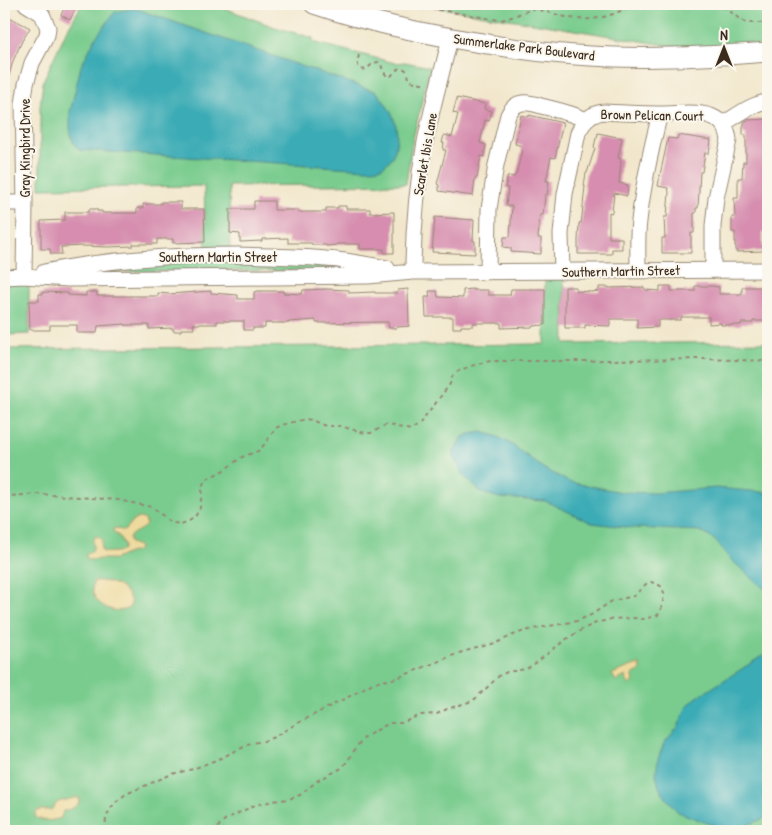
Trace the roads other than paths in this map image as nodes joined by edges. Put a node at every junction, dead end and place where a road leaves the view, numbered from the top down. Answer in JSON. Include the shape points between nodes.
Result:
{"nodes":[{"id":1,"x":26,"y":4,"type":"edge"},
{"id":2,"x":316,"y":4,"type":"edge"},
{"id":3,"x":450,"y":38,"type":"junction"},
{"id":4,"x":768,"y":52,"type":"edge"},
{"id":5,"x":768,"y":102,"type":"edge"},
{"id":6,"x":660,"y":114,"type":"junction"},
{"id":7,"x":586,"y":120,"type":"junction"},
{"id":8,"x":723,"y":124,"type":"junction"},
{"id":9,"x":4,"y":203,"type":"edge"},
{"id":10,"x":25,"y":203,"type":"junction"},
{"id":11,"x":713,"y":270,"type":"junction"},
{"id":12,"x":768,"y":270,"type":"edge"},
{"id":13,"x":638,"y":271,"type":"junction"},
{"id":14,"x":413,"y":272,"type":"junction"},
{"id":15,"x":488,"y":272,"type":"junction"},
{"id":16,"x":562,"y":272,"type":"junction"},
{"id":17,"x":24,"y":276,"type":"junction"},
{"id":18,"x":4,"y":277,"type":"edge"}],
"edges":[{"from":1,"to":10,"type":"street","name":"Gray Kingbird Drive","via":[[42,14],[48,28],[32,62],[23,104]]},
{"from":2,"to":3,"type":"main road","name":"Summerlake Park Boulevard","via":[[376,22]]},
{"from":3,"to":4,"type":"main road","name":"Summerlake Park Boulevard","via":[[574,55],[646,58]]},
{"from":3,"to":14,"type":"street","name":"Scarlet Ibis Lane","via":[[417,189]]},
{"from":5,"to":8,"type":"street","via":[[759,103]]},
{"from":6,"to":7,"type":"street","name":"Brown Pelican Court","via":[[598,112]]},
{"from":6,"to":8,"type":"street","name":"Brown Pelican Court","via":[[700,114],[717,118]]},
{"from":6,"to":13,"type":"street","via":[[642,196]]},
{"from":7,"to":15,"type":"street","via":[[530,103],[516,104],[512,108],[496,165],[488,210]]},
{"from":7,"to":16,"type":"street","name":"Brown Pelican Court","via":[[578,133],[565,194]]},
{"from":8,"to":11,"type":"street","name":"Brown Pelican Court","via":[[729,140],[716,198]]},
{"from":9,"to":10,"type":"street"},
{"from":10,"to":17,"type":"street","name":"Gray Kingbird Drive"},
{"from":11,"to":12,"type":"street","name":"Southern Martin Street"},
{"from":11,"to":13,"type":"street","name":"Southern Martin Street"},
{"from":13,"to":16,"type":"street","name":"Southern Martin Street"},
{"from":14,"to":15,"type":"street","name":"Southern Martin Street"},
{"from":14,"to":17,"type":"street","name":"Southern Martin Street","via":[[368,276],[68,279]]},
{"from":14,"to":17,"type":"street","name":"Southern Martin Street","via":[[327,259],[207,255],[111,261]]},
{"from":15,"to":16,"type":"street","name":"Southern Martin Street"},
{"from":17,"to":18,"type":"street","name":"Southern Martin Street"}]}
